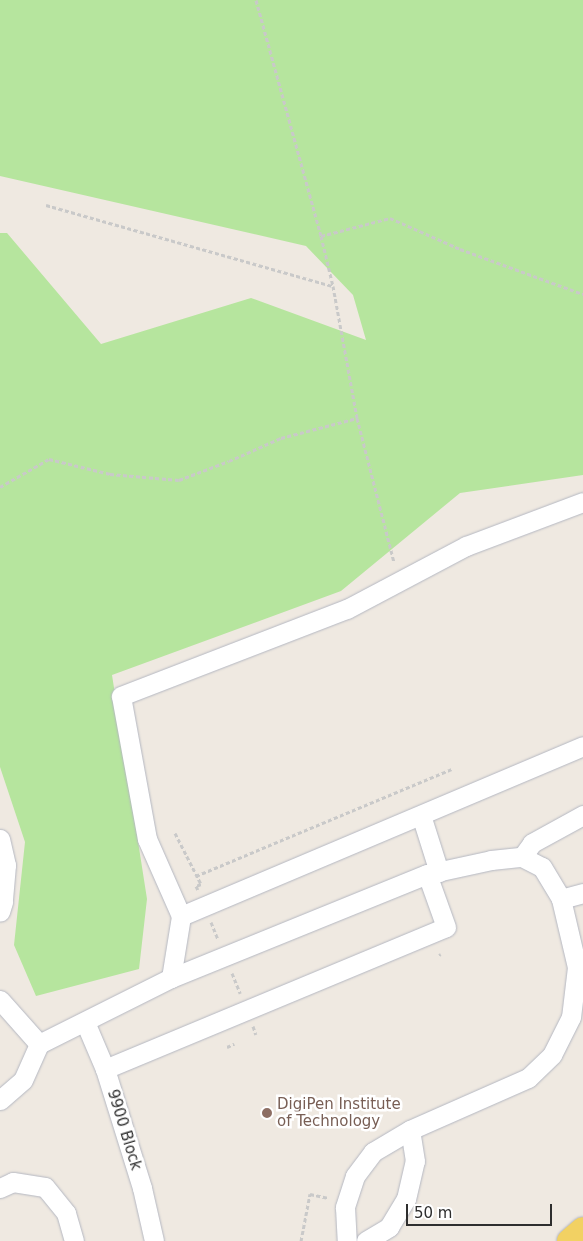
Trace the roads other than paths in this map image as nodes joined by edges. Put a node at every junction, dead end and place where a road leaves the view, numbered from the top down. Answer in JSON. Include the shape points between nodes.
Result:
{"nodes":[{"id":1,"x":583,"y":502,"type":"edge"},
{"id":2,"x":583,"y":746,"type":"edge"},
{"id":3,"x":421,"y":815,"type":"junction"},
{"id":4,"x":583,"y":815,"type":"edge"},
{"id":5,"x":0,"y":839,"type":"edge"},
{"id":6,"x":522,"y":857,"type":"junction"},
{"id":7,"x":433,"y":873,"type":"junction"},
{"id":8,"x":583,"y":893,"type":"edge"},
{"id":9,"x":561,"y":899,"type":"junction"},
{"id":10,"x":1,"y":906,"type":"edge"},
{"id":11,"x":181,"y":916,"type":"junction"},
{"id":12,"x":580,"y":966,"type":"edge"},
{"id":13,"x":171,"y":978,"type":"junction"},
{"id":14,"x":0,"y":1000,"type":"edge"},
{"id":15,"x":85,"y":1022,"type":"junction"},
{"id":16,"x":38,"y":1044,"type":"junction"},
{"id":17,"x":105,"y":1069,"type":"junction"},
{"id":18,"x":0,"y":1100,"type":"edge"},
{"id":19,"x":410,"y":1130,"type":"junction"},
{"id":20,"x":0,"y":1188,"type":"edge"},
{"id":21,"x":583,"y":1228,"type":"edge"},
{"id":22,"x":74,"y":1241,"type":"edge"},
{"id":23,"x":154,"y":1241,"type":"edge"},
{"id":24,"x":347,"y":1241,"type":"edge"},
{"id":25,"x":366,"y":1241,"type":"edge"},
{"id":26,"x":569,"y":1241,"type":"edge"}],
"edges":[{"from":1,"to":11,"type":"lane","via":[[466,546],[347,609],[121,696],[147,839]]},
{"from":2,"to":3,"type":"lane"},
{"from":3,"to":7,"type":"lane"},
{"from":3,"to":11,"type":"lane"},
{"from":4,"to":6,"type":"lane","via":[[532,843]]},
{"from":5,"to":10,"type":"lane","via":[[6,865]]},
{"from":6,"to":7,"type":"lane","via":[[491,860]]},
{"from":6,"to":9,"type":"lane","via":[[542,867]]},
{"from":7,"to":13,"type":"lane"},
{"from":7,"to":17,"type":"lane","via":[[446,926]]},
{"from":8,"to":9,"type":"lane"},
{"from":9,"to":12,"type":"lane"},
{"from":11,"to":13,"type":"lane"},
{"from":12,"to":19,"type":"lane","via":[[571,1016],[552,1055],[528,1078]]},
{"from":13,"to":15,"type":"lane"},
{"from":14,"to":16,"type":"lane"},
{"from":15,"to":16,"type":"lane"},
{"from":15,"to":17,"type":"lane","name":"9900 Block"},
{"from":16,"to":18,"type":"lane","via":[[23,1080]]},
{"from":17,"to":23,"type":"lane","name":"9900 Block","via":[[142,1188]]},
{"from":19,"to":24,"type":"lane","via":[[373,1152],[355,1176],[345,1207]]},
{"from":19,"to":25,"type":"lane","via":[[415,1161],[406,1199],[389,1227]]},
{"from":20,"to":22,"type":"lane","via":[[13,1182],[45,1187],[66,1213]]},
{"from":21,"to":26,"type":"main road"}]}
